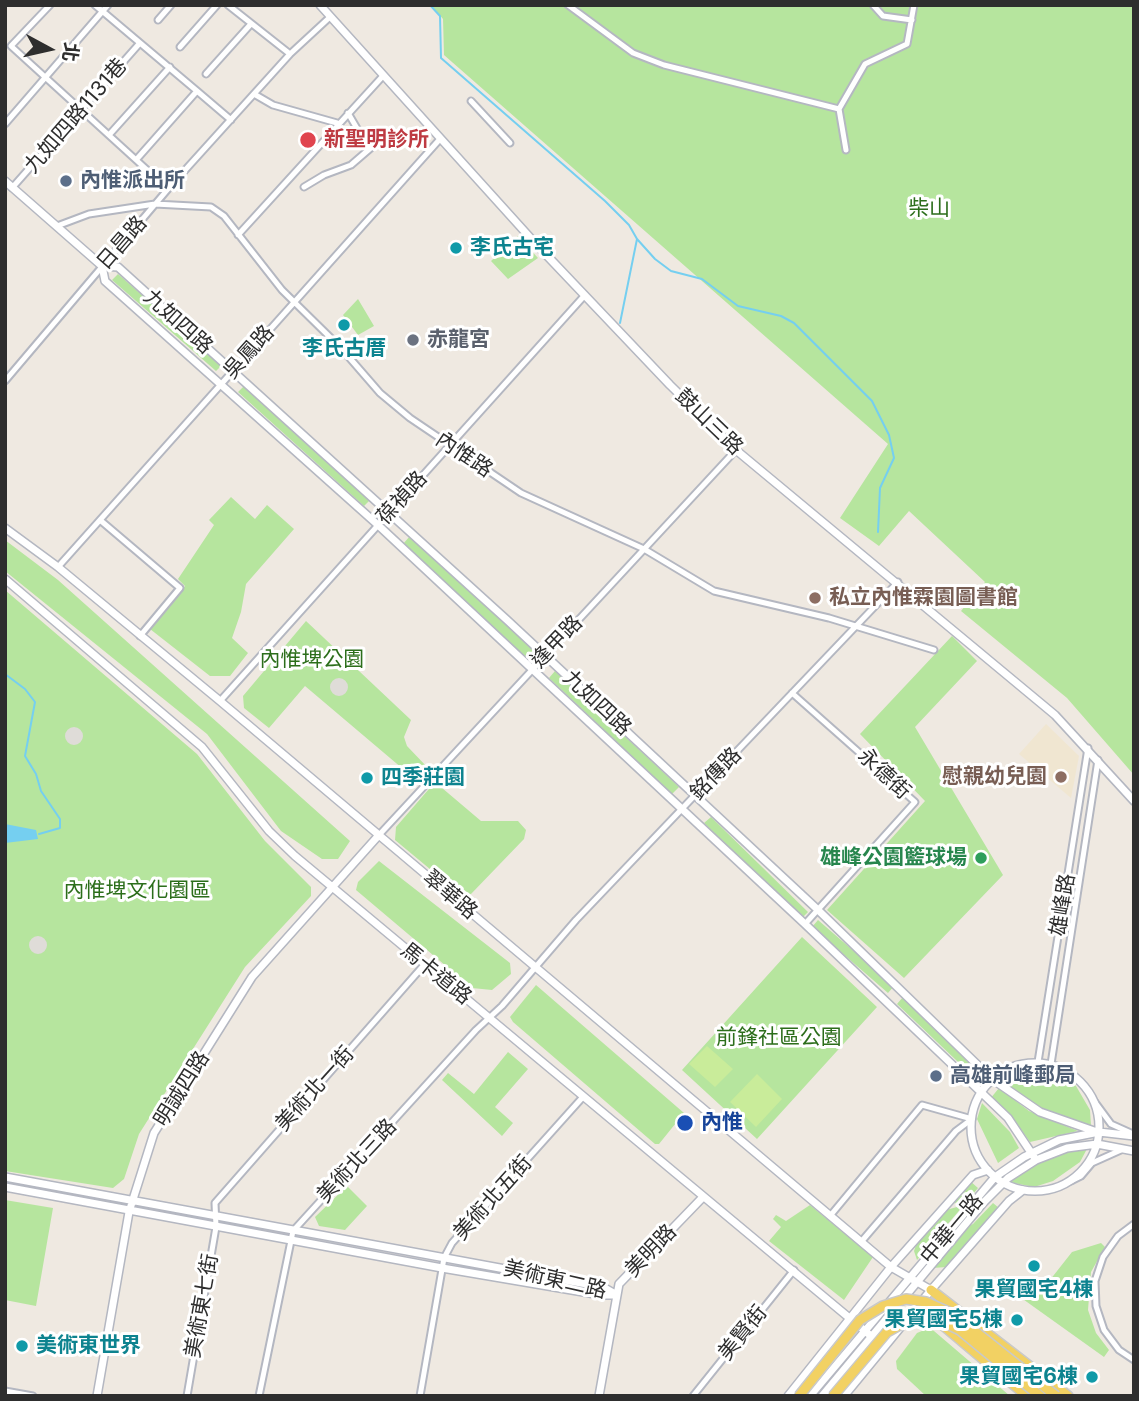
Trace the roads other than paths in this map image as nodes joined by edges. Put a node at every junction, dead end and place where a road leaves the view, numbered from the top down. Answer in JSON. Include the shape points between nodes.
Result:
{"nodes":[{"id":1,"x":50,"y":5,"type":"edge"},
{"id":2,"x":94,"y":5,"type":"edge"},
{"id":3,"x":108,"y":5,"type":"edge"},
{"id":4,"x":171,"y":5,"type":"edge"},
{"id":5,"x":217,"y":5,"type":"edge"},
{"id":6,"x":228,"y":5,"type":"edge"},
{"id":7,"x":320,"y":5,"type":"edge"},
{"id":8,"x":568,"y":5,"type":"edge"},
{"id":9,"x":873,"y":5,"type":"edge"},
{"id":10,"x":914,"y":5,"type":"edge"},
{"id":11,"x":102,"y":12,"type":"junction"},
{"id":12,"x":330,"y":17,"type":"junction"},
{"id":13,"x":158,"y":20,"type":"dead end"},
{"id":14,"x":912,"y":20,"type":"junction"},
{"id":15,"x":250,"y":25,"type":"junction"},
{"id":16,"x":8,"y":44,"type":"edge"},
{"id":17,"x":139,"y":44,"type":"junction"},
{"id":18,"x":180,"y":47,"type":"dead end"},
{"id":19,"x":290,"y":54,"type":"junction"},
{"id":20,"x":170,"y":66,"type":"junction"},
{"id":21,"x":206,"y":74,"type":"dead end"},
{"id":22,"x":382,"y":76,"type":"junction"},
{"id":23,"x":47,"y":79,"type":"junction"},
{"id":24,"x":197,"y":91,"type":"junction"},
{"id":25,"x":254,"y":94,"type":"junction"},
{"id":26,"x":471,"y":101,"type":"dead end"},
{"id":27,"x":80,"y":109,"type":"junction"},
{"id":28,"x":839,"y":110,"type":"junction"},
{"id":29,"x":348,"y":113,"type":"junction"},
{"id":30,"x":231,"y":120,"type":"junction"},
{"id":31,"x":337,"y":123,"type":"junction"},
{"id":32,"x":5,"y":124,"type":"edge"},
{"id":33,"x":109,"y":135,"type":"junction"},
{"id":34,"x":440,"y":139,"type":"junction"},
{"id":35,"x":510,"y":143,"type":"dead end"},
{"id":36,"x":846,"y":150,"type":"dead end"},
{"id":37,"x":136,"y":160,"type":"junction"},
{"id":38,"x":5,"y":181,"type":"edge"},
{"id":39,"x":304,"y":187,"type":"dead end"},
{"id":40,"x":12,"y":188,"type":"junction"},
{"id":41,"x":168,"y":189,"type":"junction"},
{"id":42,"x":155,"y":204,"type":"junction"},
{"id":43,"x":57,"y":226,"type":"junction"},
{"id":44,"x":238,"y":235,"type":"junction"},
{"id":45,"x":102,"y":266,"type":"junction"},
{"id":46,"x":585,"y":295,"type":"junction"},
{"id":47,"x":294,"y":302,"type":"junction"},
{"id":48,"x":232,"y":372,"type":"junction"},
{"id":49,"x":5,"y":382,"type":"edge"},
{"id":50,"x":221,"y":384,"type":"junction"},
{"id":51,"x":450,"y":445,"type":"junction"},
{"id":52,"x":736,"y":450,"type":"junction"},
{"id":53,"x":389,"y":514,"type":"junction"},
{"id":54,"x":100,"y":520,"type":"junction"},
{"id":55,"x":378,"y":525,"type":"junction"},
{"id":56,"x":5,"y":528,"type":"edge"},
{"id":57,"x":644,"y":549,"type":"junction"},
{"id":58,"x":58,"y":566,"type":"junction"},
{"id":59,"x":5,"y":579,"type":"edge"},
{"id":60,"x":898,"y":582,"type":"junction"},
{"id":61,"x":856,"y":625,"type":"junction"},
{"id":62,"x":139,"y":636,"type":"junction"},
{"id":63,"x":934,"y":650,"type":"dead end"},
{"id":64,"x":546,"y":656,"type":"junction"},
{"id":65,"x":531,"y":669,"type":"junction"},
{"id":66,"x":792,"y":693,"type":"junction"},
{"id":67,"x":220,"y":701,"type":"junction"},
{"id":68,"x":1087,"y":748,"type":"junction"},
{"id":69,"x":1098,"y":760,"type":"junction"},
{"id":70,"x":695,"y":795,"type":"junction"},
{"id":71,"x":1134,"y":801,"type":"edge"},
{"id":72,"x":681,"y":810,"type":"junction"},
{"id":73,"x":379,"y":835,"type":"junction"},
{"id":74,"x":332,"y":887,"type":"junction"},
{"id":75,"x":817,"y":909,"type":"junction"},
{"id":76,"x":804,"y":924,"type":"junction"},
{"id":77,"x":424,"y":965,"type":"junction"},
{"id":78,"x":536,"y":967,"type":"junction"},
{"id":79,"x":489,"y":1018,"type":"junction"},
{"id":80,"x":1038,"y":1062,"type":"junction"},
{"id":81,"x":1051,"y":1064,"type":"junction"},
{"id":82,"x":992,"y":1079,"type":"junction"},
{"id":83,"x":980,"y":1094,"type":"junction"},
{"id":84,"x":582,"y":1098,"type":"junction"},
{"id":85,"x":1094,"y":1101,"type":"junction"},
{"id":86,"x":972,"y":1119,"type":"junction"},
{"id":87,"x":1098,"y":1132,"type":"junction"},
{"id":88,"x":1134,"y":1135,"type":"edge"},
{"id":89,"x":1097,"y":1144,"type":"junction"},
{"id":90,"x":1122,"y":1149,"type":"junction"},
{"id":91,"x":1134,"y":1151,"type":"edge"},
{"id":92,"x":1032,"y":1152,"type":"junction"},
{"id":93,"x":1036,"y":1160,"type":"junction"},
{"id":94,"x":988,"y":1170,"type":"junction"},
{"id":95,"x":5,"y":1177,"type":"edge"},
{"id":96,"x":995,"y":1177,"type":"junction"},
{"id":97,"x":1071,"y":1181,"type":"junction"},
{"id":98,"x":1003,"y":1183,"type":"junction"},
{"id":99,"x":5,"y":1187,"type":"edge"},
{"id":100,"x":1023,"y":1190,"type":"junction"},
{"id":101,"x":703,"y":1197,"type":"junction"},
{"id":102,"x":132,"y":1200,"type":"junction"},
{"id":103,"x":129,"y":1212,"type":"junction"},
{"id":104,"x":215,"y":1216,"type":"junction"},
{"id":105,"x":830,"y":1216,"type":"junction"},
{"id":106,"x":1134,"y":1224,"type":"edge"},
{"id":107,"x":216,"y":1227,"type":"junction"},
{"id":108,"x":293,"y":1231,"type":"junction"},
{"id":109,"x":291,"y":1241,"type":"junction"},
{"id":110,"x":861,"y":1242,"type":"junction"},
{"id":111,"x":444,"y":1258,"type":"junction"},
{"id":112,"x":891,"y":1267,"type":"junction"},
{"id":113,"x":442,"y":1268,"type":"junction"},
{"id":114,"x":794,"y":1270,"type":"junction"},
{"id":115,"x":914,"y":1280,"type":"junction"},
{"id":116,"x":907,"y":1288,"type":"junction"},
{"id":117,"x":931,"y":1290,"type":"junction"},
{"id":118,"x":617,"y":1295,"type":"junction"},
{"id":119,"x":918,"y":1304,"type":"junction"},
{"id":120,"x":849,"y":1319,"type":"junction"},
{"id":121,"x":868,"y":1334,"type":"junction"},
{"id":122,"x":878,"y":1354,"type":"junction"},
{"id":123,"x":1134,"y":1360,"type":"edge"},
{"id":124,"x":5,"y":1391,"type":"edge"},
{"id":125,"x":602,"y":1395,"type":"edge"},
{"id":126,"x":33,"y":1396,"type":"edge"},
{"id":127,"x":97,"y":1396,"type":"edge"},
{"id":128,"x":187,"y":1396,"type":"edge"},
{"id":129,"x":259,"y":1396,"type":"edge"},
{"id":130,"x":420,"y":1396,"type":"edge"},
{"id":131,"x":693,"y":1396,"type":"edge"},
{"id":132,"x":788,"y":1396,"type":"edge"},
{"id":133,"x":799,"y":1396,"type":"edge"},
{"id":134,"x":810,"y":1396,"type":"edge"},
{"id":135,"x":822,"y":1396,"type":"edge"},
{"id":136,"x":832,"y":1396,"type":"edge"},
{"id":137,"x":845,"y":1396,"type":"edge"},
{"id":138,"x":1027,"y":1396,"type":"edge"},
{"id":139,"x":1040,"y":1396,"type":"edge"},
{"id":140,"x":1056,"y":1396,"type":"edge"},
{"id":141,"x":1068,"y":1396,"type":"edge"}],
"edges":[{"from":1,"to":16,"type":"street"},
{"from":2,"to":11,"type":"street"},
{"from":3,"to":11,"type":"street"},
{"from":4,"to":13,"type":"street"},
{"from":5,"to":18,"type":"street"},
{"from":6,"to":15,"type":"street"},
{"from":7,"to":12,"type":"street","name":"鼓山三路"},
{"from":8,"to":28,"type":"street","via":[[632,53]]},
{"from":9,"to":14,"type":"street","via":[[883,16]]},
{"from":10,"to":14,"type":"street"},
{"from":11,"to":17,"type":"street"},
{"from":11,"to":23,"type":"street"},
{"from":12,"to":19,"type":"street","name":"日昌路"},
{"from":12,"to":22,"type":"street","name":"鼓山三路"},
{"from":14,"to":28,"type":"street","via":[[907,44],[865,64]]},
{"from":15,"to":19,"type":"street"},
{"from":15,"to":21,"type":"street"},
{"from":16,"to":23,"type":"street"},
{"from":17,"to":20,"type":"street"},
{"from":17,"to":27,"type":"street","name":"九如四路1131巷"},
{"from":19,"to":25,"type":"street","name":"日昌路"},
{"from":20,"to":24,"type":"street"},
{"from":20,"to":33,"type":"street"},
{"from":22,"to":29,"type":"street"},
{"from":22,"to":34,"type":"street","name":"鼓山三路"},
{"from":23,"to":27,"type":"street"},
{"from":23,"to":32,"type":"street"},
{"from":24,"to":30,"type":"street"},
{"from":24,"to":37,"type":"street"},
{"from":25,"to":30,"type":"street","name":"日昌路"},
{"from":25,"to":31,"type":"street","via":[[273,105]]},
{"from":26,"to":35,"type":"street"},
{"from":27,"to":33,"type":"street"},
{"from":27,"to":40,"type":"street","name":"九如四路1131巷"},
{"from":28,"to":36,"type":"street"},
{"from":29,"to":31,"type":"street"},
{"from":29,"to":39,"type":"street","via":[[373,146],[351,165]]},
{"from":30,"to":41,"type":"street","name":"日昌路"},
{"from":31,"to":44,"type":"street"},
{"from":33,"to":37,"type":"street"},
{"from":34,"to":46,"type":"street","name":"鼓山三路"},
{"from":34,"to":47,"type":"street","name":"吳鳳路"},
{"from":37,"to":41,"type":"street"},
{"from":38,"to":40,"type":"street","name":"九如四路"},
{"from":40,"to":43,"type":"street","name":"九如四路"},
{"from":41,"to":42,"type":"street","name":"日昌路"},
{"from":42,"to":43,"type":"street","name":"內惟路","via":[[89,214]]},
{"from":42,"to":44,"type":"street","name":"內惟路","via":[[211,207]]},
{"from":42,"to":45,"type":"street","name":"日昌路"},
{"from":43,"to":45,"type":"street","name":"九如四路"},
{"from":44,"to":47,"type":"street","name":"內惟路"},
{"from":45,"to":48,"type":"street","name":"九如四路","via":[[118,267]]},
{"from":45,"to":49,"type":"street","name":"日昌路"},
{"from":45,"to":50,"type":"street","name":"九如四路","via":[[106,281]]},
{"from":46,"to":51,"type":"street","name":"葆禎路"},
{"from":46,"to":52,"type":"street","name":"鼓山三路"},
{"from":47,"to":48,"type":"street","name":"吳鳳路"},
{"from":47,"to":51,"type":"street","name":"內惟路","via":[[380,393]]},
{"from":48,"to":50,"type":"street","name":"吳鳳路"},
{"from":48,"to":53,"type":"street","name":"九如四路"},
{"from":50,"to":54,"type":"street","name":"吳鳳路"},
{"from":50,"to":55,"type":"street","name":"九如四路"},
{"from":51,"to":53,"type":"street","name":"葆禎路"},
{"from":51,"to":57,"type":"street","name":"內惟路","via":[[521,493]]},
{"from":52,"to":57,"type":"street","name":"逢甲路"},
{"from":52,"to":60,"type":"street","name":"鼓山三路"},
{"from":53,"to":55,"type":"street","name":"葆禎路"},
{"from":53,"to":64,"type":"street","name":"九如四路"},
{"from":54,"to":58,"type":"street","name":"吳鳳路"},
{"from":54,"to":62,"type":"street","via":[[180,588]]},
{"from":55,"to":65,"type":"street","name":"九如四路"},
{"from":55,"to":67,"type":"street","name":"葆禎路"},
{"from":56,"to":58,"type":"street","name":"翠華路"},
{"from":57,"to":61,"type":"street","name":"內惟路","via":[[713,591]]},
{"from":57,"to":64,"type":"street","name":"逢甲路"},
{"from":58,"to":62,"type":"street","name":"翠華路"},
{"from":59,"to":74,"type":"street","name":"馬卡道路","via":[[202,747],[269,831]]},
{"from":60,"to":61,"type":"street","name":"銘傳路"},
{"from":60,"to":68,"type":"street","name":"鼓山三路","via":[[1047,707]]},
{"from":61,"to":63,"type":"street","name":"內惟路"},
{"from":61,"to":66,"type":"street","name":"銘傳路"},
{"from":62,"to":67,"type":"street","name":"翠華路"},
{"from":64,"to":65,"type":"street","name":"逢甲路"},
{"from":64,"to":70,"type":"street","name":"九如四路"},
{"from":65,"to":72,"type":"street","name":"九如四路"},
{"from":65,"to":73,"type":"street","name":"逢甲路"},
{"from":66,"to":70,"type":"street","name":"銘傳路"},
{"from":66,"to":75,"type":"street","name":"永德街","via":[[915,802]]},
{"from":67,"to":73,"type":"street","name":"翠華路"},
{"from":68,"to":69,"type":"street","name":"鼓山三路"},
{"from":68,"to":80,"type":"street","name":"雄峰路"},
{"from":69,"to":71,"type":"street","name":"鼓山三路"},
{"from":69,"to":81,"type":"street","name":"雄峰路"},
{"from":70,"to":72,"type":"street","name":"銘傳路"},
{"from":70,"to":75,"type":"street","name":"九如四路"},
{"from":72,"to":76,"type":"street","name":"九如四路"},
{"from":72,"to":78,"type":"street","name":"銘傳路"},
{"from":73,"to":74,"type":"street","name":"明誠四路"},
{"from":73,"to":78,"type":"street","name":"翠華路"},
{"from":74,"to":77,"type":"street","name":"馬卡道路"},
{"from":74,"to":102,"type":"street","name":"明誠四路","via":[[252,977],[154,1133]]},
{"from":75,"to":76,"type":"street","name":"永德街"},
{"from":75,"to":82,"type":"street","name":"九如四路"},
{"from":76,"to":83,"type":"street","name":"九如四路"},
{"from":77,"to":79,"type":"street","name":"馬卡道路"},
{"from":77,"to":104,"type":"street","name":"美術北一街","via":[[215,1203]]},
{"from":78,"to":79,"type":"street","name":"美術北三路"},
{"from":78,"to":105,"type":"street","name":"翠華路"},
{"from":79,"to":84,"type":"street","name":"馬卡道路"},
{"from":79,"to":108,"type":"street","name":"美術北三路"},
{"from":80,"to":81,"type":"street"},
{"from":80,"to":82,"type":"street","via":[[1006,1070]]},
{"from":81,"to":85,"type":"street","via":[[1081,1082]]},
{"from":82,"to":83,"type":"street"},
{"from":82,"to":87,"type":"street","name":"九如四路","via":[[1040,1112]]},
{"from":83,"to":86,"type":"street"},
{"from":83,"to":92,"type":"street","name":"九如四路","via":[[1008,1118]]},
{"from":84,"to":101,"type":"street","name":"馬卡道路"},
{"from":84,"to":111,"type":"street","name":"美術北五街","via":[[458,1235]]},
{"from":85,"to":87,"type":"street"},
{"from":85,"to":88,"type":"street","via":[[1111,1124]]},
{"from":86,"to":94,"type":"street","via":[[973,1141]]},
{"from":86,"to":105,"type":"street","via":[[922,1105]]},
{"from":86,"to":110,"type":"street","via":[[956,1131]]},
{"from":87,"to":88,"type":"street","name":"中華一路"},
{"from":87,"to":89,"type":"street"},
{"from":87,"to":92,"type":"street","name":"中華一路","via":[[1059,1140]]},
{"from":89,"to":90,"type":"street","name":"中華一路"},
{"from":89,"to":93,"type":"street","name":"中華一路","via":[[1067,1148]]},
{"from":89,"to":97,"type":"street","via":[[1083,1171]]},
{"from":90,"to":91,"type":"street","name":"中華一路"},
{"from":90,"to":97,"type":"street","via":[[1092,1163]]},
{"from":92,"to":93,"type":"street","name":"九如四路"},
{"from":92,"to":96,"type":"street","name":"中華一路"},
{"from":93,"to":98,"type":"street","name":"中華一路"},
{"from":94,"to":96,"type":"street"},
{"from":94,"to":112,"type":"street","name":"中華一路","via":[[973,1175]]},
{"from":95,"to":102,"type":"street","name":"美術東二路"},
{"from":96,"to":98,"type":"street"},
{"from":96,"to":115,"type":"street","name":"中華一路"},
{"from":97,"to":100,"type":"street","via":[[1051,1190]]},
{"from":98,"to":100,"type":"street"},
{"from":98,"to":115,"type":"street","name":"中華一路"},
{"from":99,"to":103,"type":"street","name":"美術東二路"},
{"from":100,"to":117,"type":"street","name":"中華一路"},
{"from":101,"to":114,"type":"street","name":"馬卡道路"},
{"from":101,"to":118,"type":"street","name":"美明路","via":[[619,1284]]},
{"from":102,"to":103,"type":"street","name":"明誠四路"},
{"from":102,"to":104,"type":"street","name":"美術東二路"},
{"from":103,"to":107,"type":"street","name":"美術東二路"},
{"from":103,"to":127,"type":"street","name":"明誠四路"},
{"from":104,"to":107,"type":"street","name":"美術東七街"},
{"from":104,"to":108,"type":"street","name":"美術東二路"},
{"from":105,"to":110,"type":"street","name":"翠華路"},
{"from":106,"to":123,"type":"street","via":[[1103,1257],[1096,1281],[1096,1306],[1104,1330],[1119,1350]]},
{"from":107,"to":109,"type":"street","name":"美術東二路"},
{"from":107,"to":128,"type":"street","name":"美術東七街"},
{"from":108,"to":109,"type":"street"},
{"from":108,"to":111,"type":"street","name":"美術東二路"},
{"from":109,"to":113,"type":"street","name":"美術東二路"},
{"from":109,"to":129,"type":"street"},
{"from":110,"to":112,"type":"street","name":"翠華路"},
{"from":111,"to":113,"type":"street","name":"美術北五街"},
{"from":111,"to":118,"type":"street","name":"美術東二路","via":[[603,1287]]},
{"from":112,"to":115,"type":"street","name":"翠華路"},
{"from":112,"to":116,"type":"street","name":"翠華路"},
{"from":112,"to":120,"type":"street","name":"中華一路"},
{"from":113,"to":118,"type":"street","name":"美術東二路"},
{"from":113,"to":130,"type":"street","name":"美術北五街"},
{"from":114,"to":120,"type":"street","name":"馬卡道路"},
{"from":114,"to":131,"type":"street","name":"美賢街"},
{"from":115,"to":116,"type":"street","name":"中華一路"},
{"from":115,"to":117,"type":"street","name":"翠華路"},
{"from":116,"to":119,"type":"street","name":"翠華路"},
{"from":116,"to":121,"type":"street","name":"中華一路"},
{"from":117,"to":119,"type":"street","name":"中華一路"},
{"from":117,"to":141,"type":"main road"},
{"from":118,"to":125,"type":"street","name":"美明路"},
{"from":119,"to":122,"type":"street","name":"中華一路"},
{"from":119,"to":138,"type":"main road"},
{"from":120,"to":121,"type":"street","name":"馬卡道路"},
{"from":120,"to":132,"type":"street","name":"中華一路"},
{"from":121,"to":122,"type":"street"},
{"from":121,"to":134,"type":"street","name":"中華一路"},
{"from":121,"to":135,"type":"street","name":"中華一路"},
{"from":122,"to":137,"type":"street","name":"中華一路"},
{"from":124,"to":126,"type":"street"},
{"from":133,"to":140,"type":"main road","bridge":true,"via":[[860,1320],[906,1299],[953,1314]]},
{"from":136,"to":139,"type":"main road","bridge":true,"via":[[887,1332],[905,1322],[927,1320],[941,1321],[970,1337]]}]}
